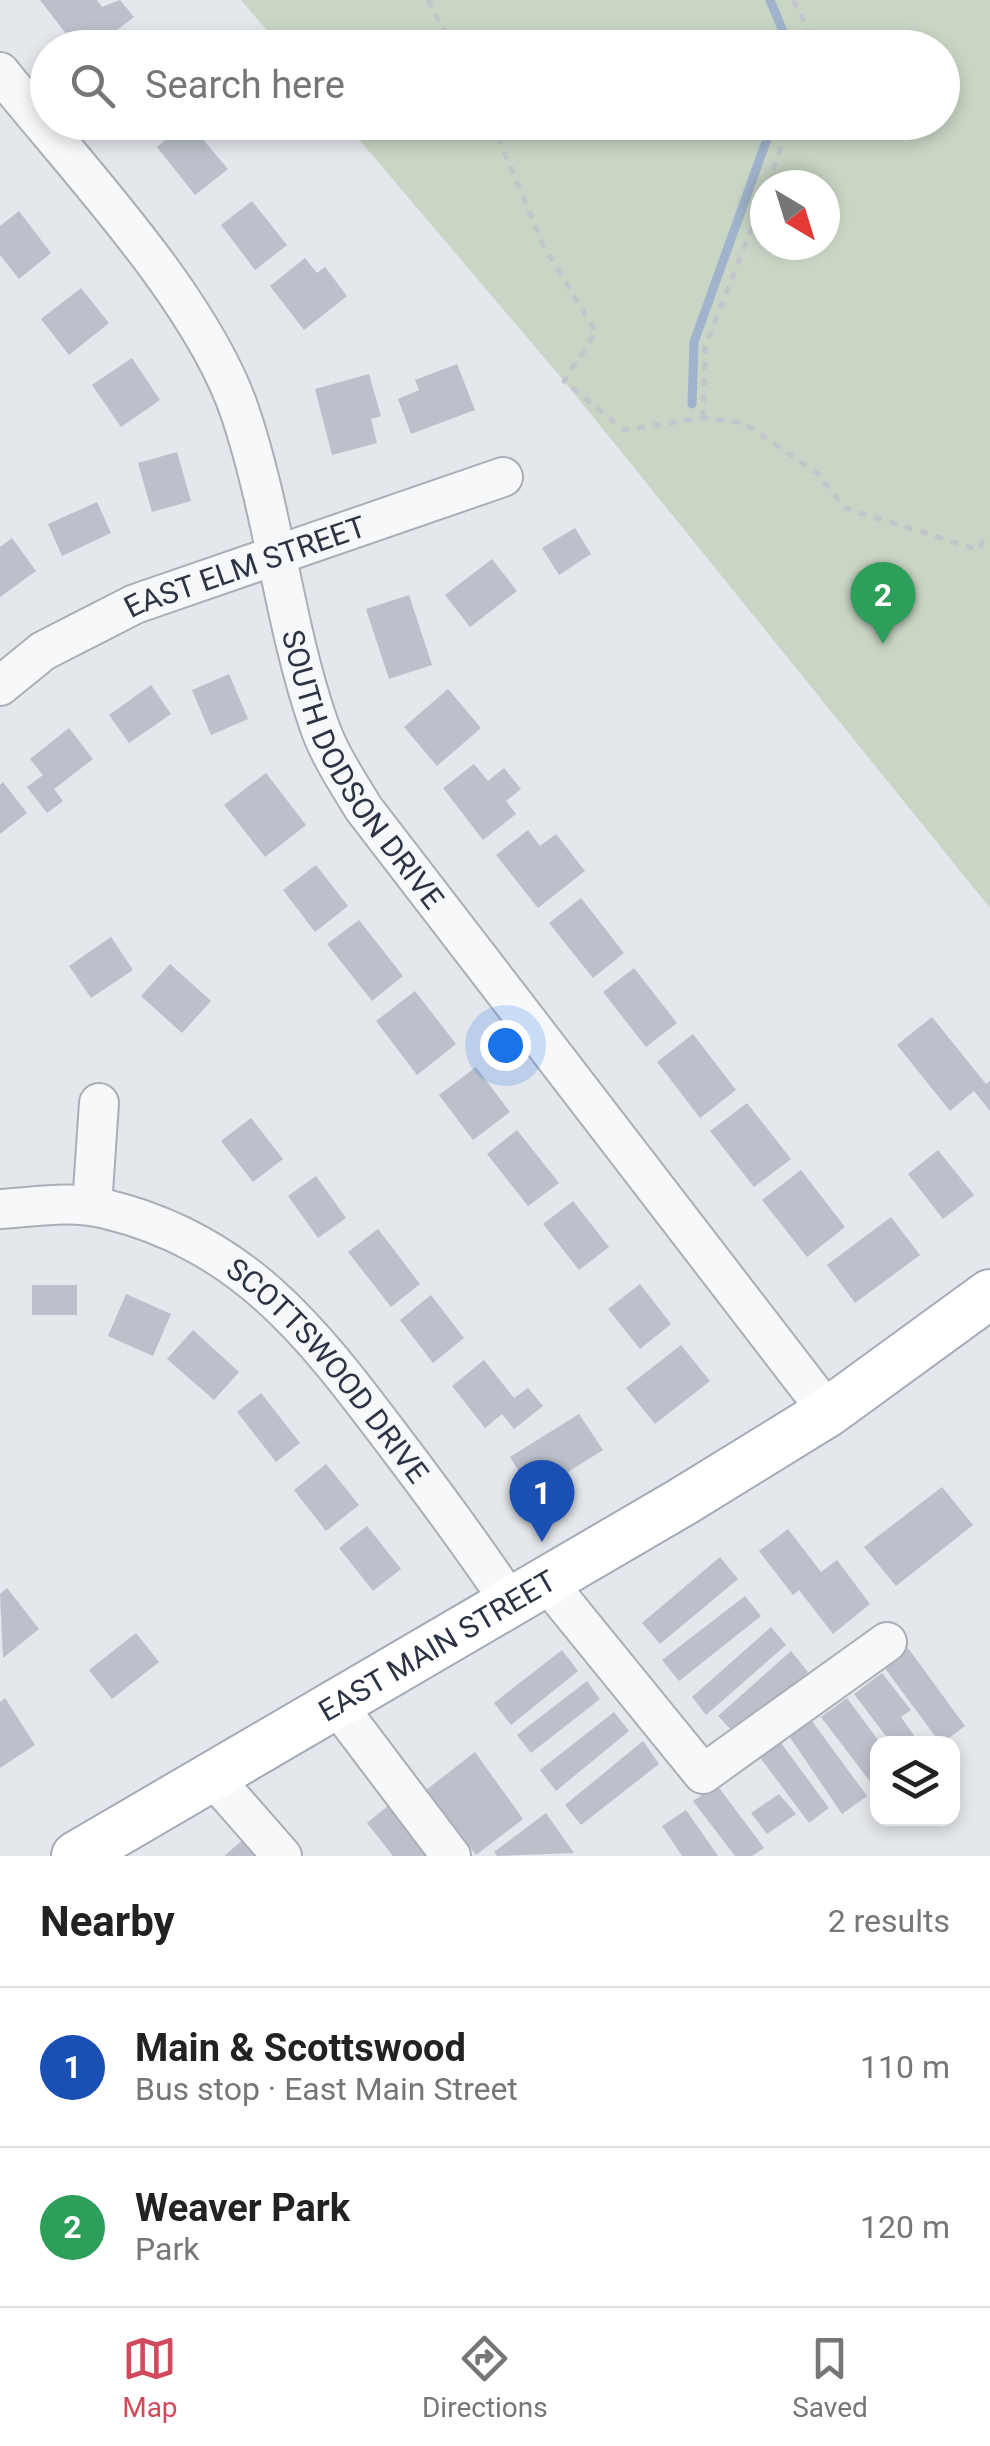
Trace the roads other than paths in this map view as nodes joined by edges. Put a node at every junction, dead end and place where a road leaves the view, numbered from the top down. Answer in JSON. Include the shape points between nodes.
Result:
{"nodes":[{"id":1,"x":0,"y":72,"type":"edge"},
{"id":2,"x":30,"y":110,"type":"edge"},
{"id":3,"x":53,"y":140,"type":"edge"},
{"id":4,"x":503,"y":476,"type":"dead end"},
{"id":5,"x":280,"y":556,"type":"junction"},
{"id":6,"x":0,"y":686,"type":"edge"},
{"id":7,"x":98,"y":1103,"type":"dead end"},
{"id":8,"x":92,"y":1206,"type":"junction"},
{"id":9,"x":0,"y":1209,"type":"edge"},
{"id":10,"x":990,"y":1294,"type":"edge"},
{"id":11,"x":828,"y":1412,"type":"junction"},
{"id":12,"x":528,"y":1592,"type":"junction"},
{"id":13,"x":886,"y":1642,"type":"dead end"},
{"id":14,"x":336,"y":1704,"type":"junction"},
{"id":15,"x":210,"y":1774,"type":"junction"},
{"id":16,"x":76,"y":1856,"type":"edge"},
{"id":17,"x":282,"y":1856,"type":"edge"},
{"id":18,"x":451,"y":1856,"type":"edge"}],
"edges":[{"from":1,"to":2,"type":"street","name":"SOUTH DODSON DRIVE"},
{"from":3,"to":5,"type":"street","name":"SOUTH DODSON DRIVE","via":[[202,329],[240,413]]},
{"from":4,"to":5,"type":"street","name":"EAST ELM STREET"},
{"from":5,"to":6,"type":"street","name":"EAST ELM STREET","via":[[134,604],[43,651]]},
{"from":5,"to":11,"type":"street","name":"SOUTH DODSON DRIVE","via":[[318,722],[364,809]]},
{"from":7,"to":8,"type":"street"},
{"from":8,"to":9,"type":"street","name":"SCOTTSWOOD DRIVE"},
{"from":8,"to":12,"type":"street","name":"SCOTTSWOOD DRIVE","via":[[204,1245],[282,1302],[472,1544]]},
{"from":10,"to":11,"type":"main road","name":"EAST MAIN STREET"},
{"from":11,"to":12,"type":"main road","name":"EAST MAIN STREET"},
{"from":12,"to":13,"type":"street","name":"SCOTTSWOOD DRIVE","via":[[703,1774]]},
{"from":12,"to":14,"type":"main road","name":"EAST MAIN STREET"},
{"from":14,"to":15,"type":"main road","name":"EAST MAIN STREET"},
{"from":14,"to":18,"type":"street"},
{"from":15,"to":16,"type":"main road","name":"EAST MAIN STREET"},
{"from":15,"to":17,"type":"street"}]}
